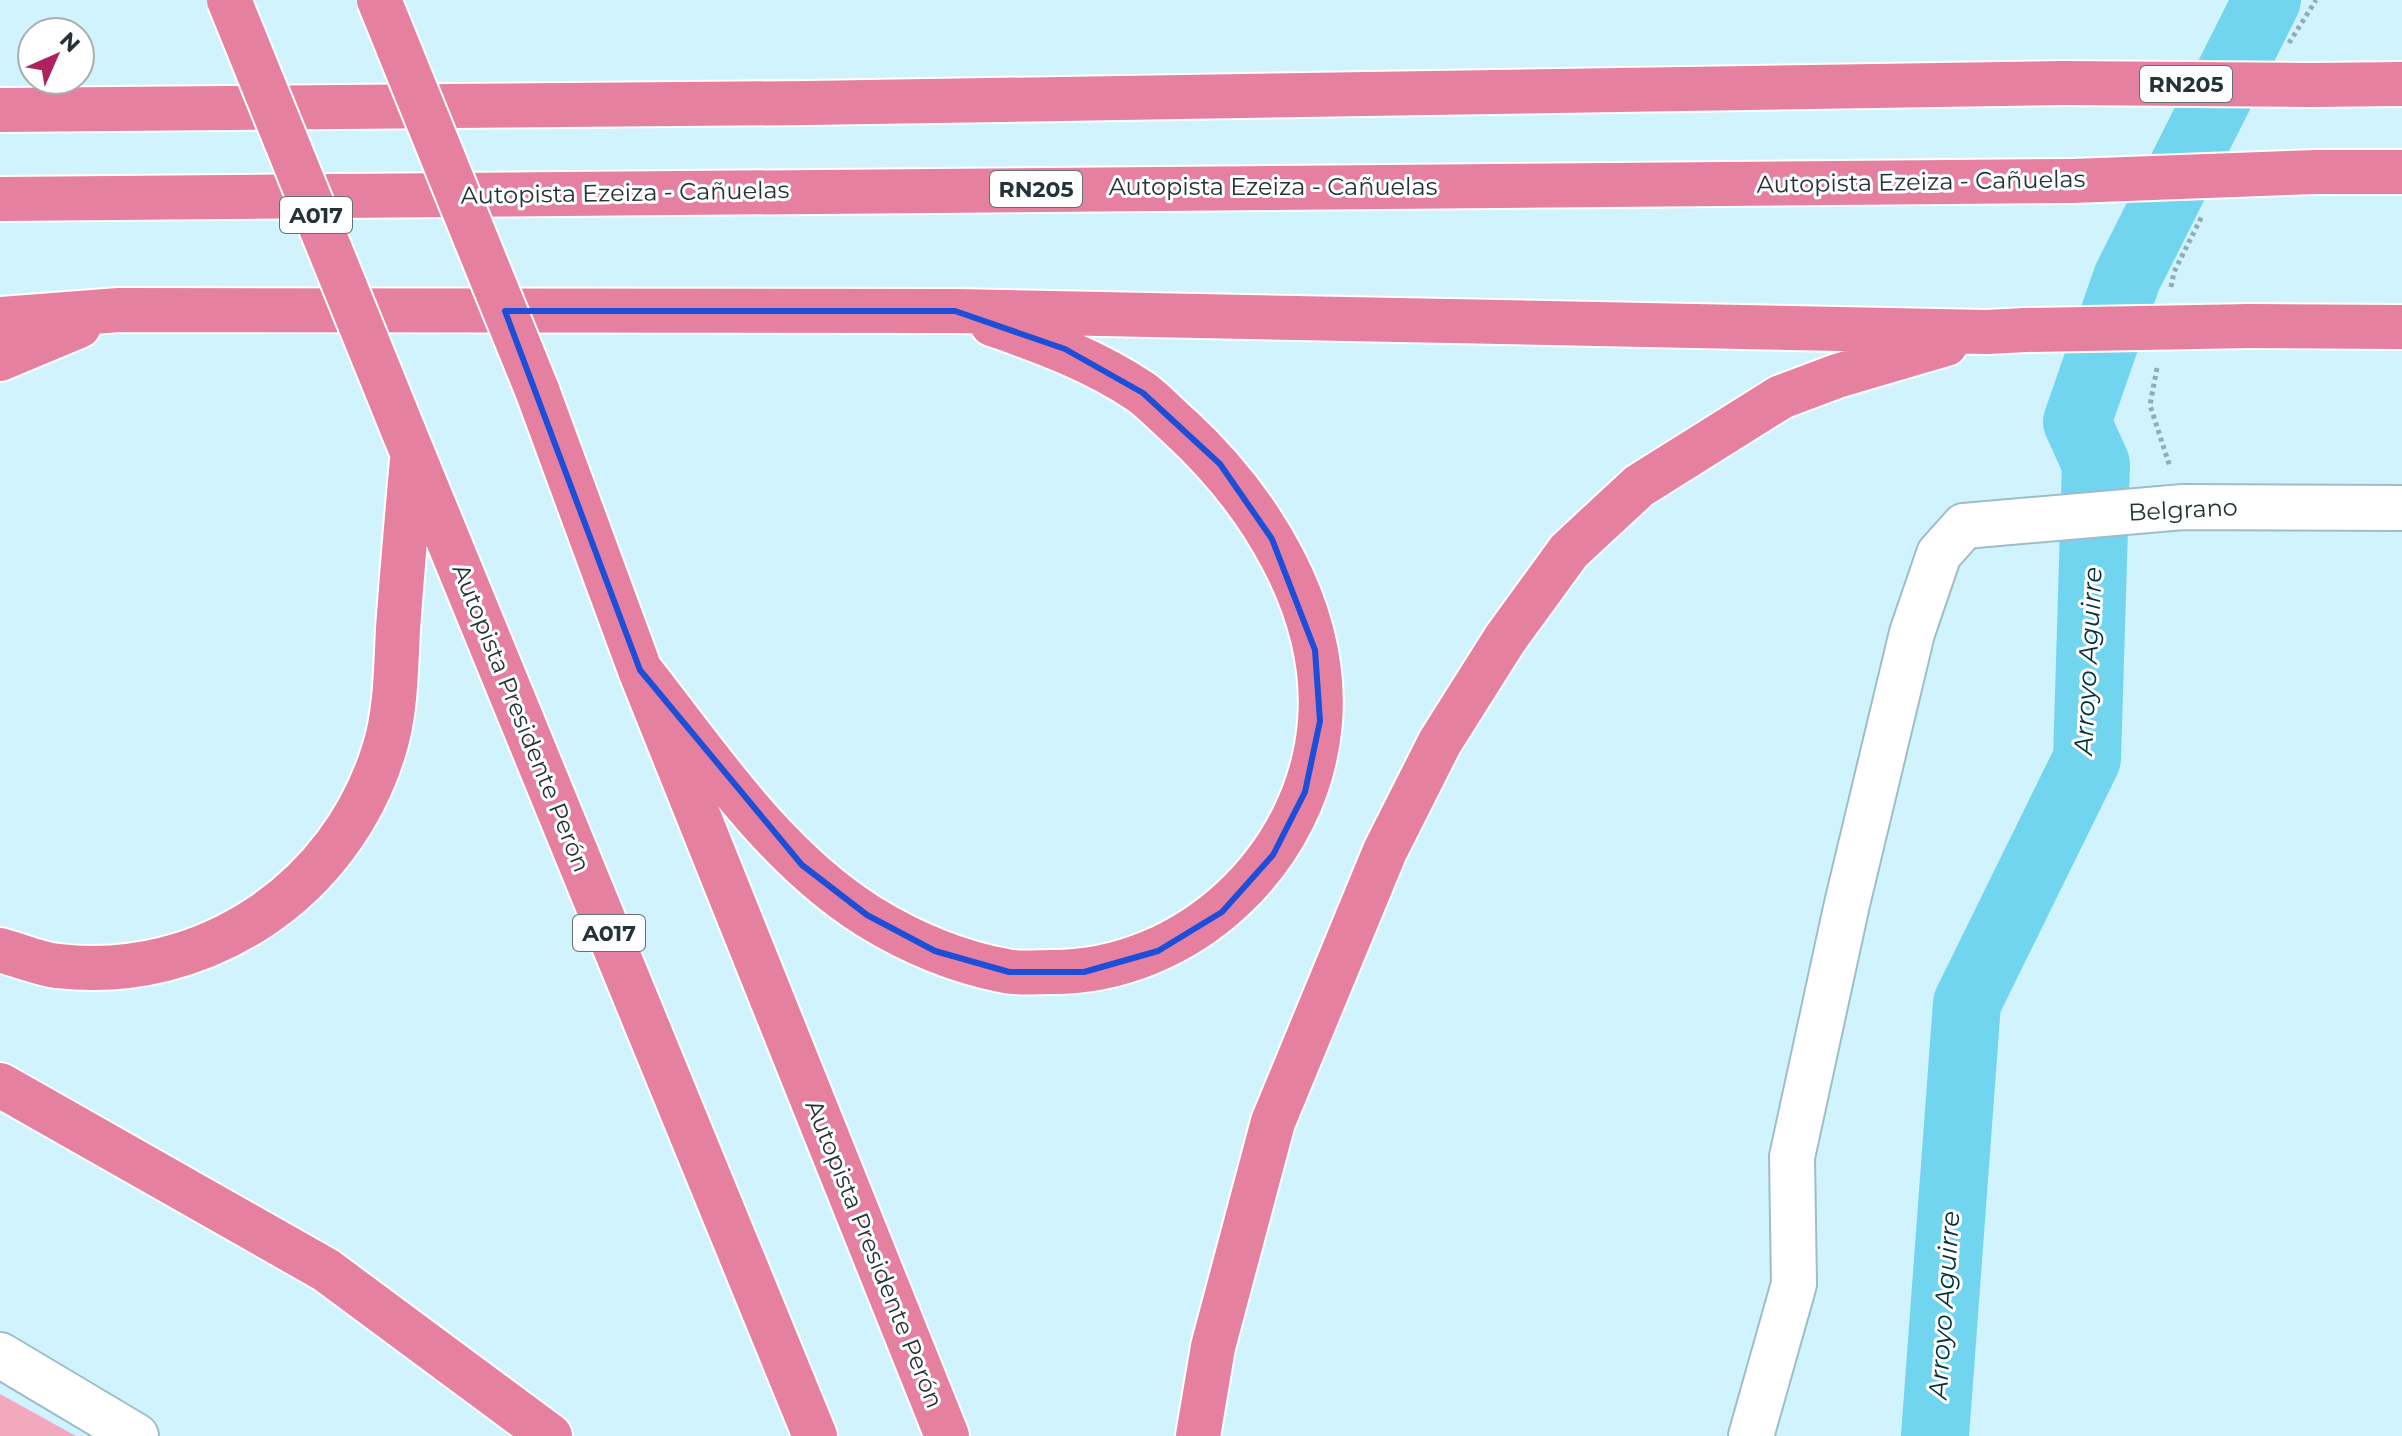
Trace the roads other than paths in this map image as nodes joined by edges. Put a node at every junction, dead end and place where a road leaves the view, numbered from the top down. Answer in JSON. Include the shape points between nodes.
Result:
{"nodes":[{"id":1,"x":229,"y":0,"type":"edge"},
{"id":2,"x":379,"y":0,"type":"edge"},
{"id":3,"x":2402,"y":84,"type":"edge"},
{"id":4,"x":0,"y":110,"type":"edge"},
{"id":5,"x":2402,"y":172,"type":"edge"},
{"id":6,"x":0,"y":199,"type":"edge"},
{"id":7,"x":119,"y":310,"type":"junction"},
{"id":8,"x":955,"y":311,"type":"junction"},
{"id":9,"x":0,"y":319,"type":"edge"},
{"id":10,"x":2402,"y":327,"type":"edge"},
{"id":11,"x":2006,"y":331,"type":"junction"},
{"id":12,"x":0,"y":359,"type":"edge"},
{"id":13,"x":407,"y":441,"type":"junction"},
{"id":14,"x":2402,"y":508,"type":"edge"},
{"id":15,"x":640,"y":670,"type":"junction"},
{"id":16,"x":0,"y":950,"type":"edge"},
{"id":17,"x":0,"y":1085,"type":"edge"},
{"id":18,"x":0,"y":1355,"type":"edge"},
{"id":19,"x":136,"y":1436,"type":"edge"},
{"id":20,"x":550,"y":1436,"type":"edge"},
{"id":21,"x":815,"y":1436,"type":"edge"},
{"id":22,"x":947,"y":1436,"type":"edge"},
{"id":23,"x":1198,"y":1436,"type":"edge"},
{"id":24,"x":1751,"y":1436,"type":"edge"}],
"edges":[{"from":1,"to":13,"type":"highway","name":"Autopista Presidente Perón","number":"A017","bridge":true},
{"from":2,"to":15,"type":"highway","name":"Autopista Presidente Perón","bridge":true,"via":[[537,390]]},
{"from":3,"to":4,"type":"highway","number":"RN205","bridge":true,"via":[[2063,83]]},
{"from":5,"to":6,"type":"highway","name":"Autopista Ezeiza - Cañuelas","number":"RN205","bridge":true,"via":[[2072,181]]},
{"from":7,"to":8,"type":"highway"},
{"from":7,"to":9,"type":"highway"},
{"from":7,"to":12,"type":"highway"},
{"from":8,"to":11,"type":"highway"},
{"from":8,"to":15,"type":"highway","via":[[1065,349],[1143,393],[1220,464],[1272,539],[1293,581],[1315,650],[1320,721],[1305,792],[1273,855],[1222,912],[1158,951],[1099,968],[1009,972],[935,951],[867,915],[802,865],[749,808]]},
{"from":10,"to":11,"type":"highway","bridge":true},
{"from":11,"to":23,"type":"highway","via":[[1837,376],[1781,397],[1639,486],[1569,551],[1440,742],[1385,851],[1273,1122],[1213,1347]]},
{"from":13,"to":16,"type":"highway","via":[[396,664],[385,749],[351,827],[297,892],[225,939],[143,965],[58,966]]},
{"from":13,"to":21,"type":"highway","name":"Autopista Presidente Perón","number":"A017"},
{"from":14,"to":24,"type":"street","name":"Belgrano","via":[[2183,507],[2061,516],[1964,526],[1939,554],[1912,633],[1792,1157],[1794,1284]]},
{"from":15,"to":22,"type":"highway","name":"Autopista Presidente Perón"},
{"from":17,"to":20,"type":"highway","via":[[326,1270]]},
{"from":18,"to":19,"type":"street"}]}
